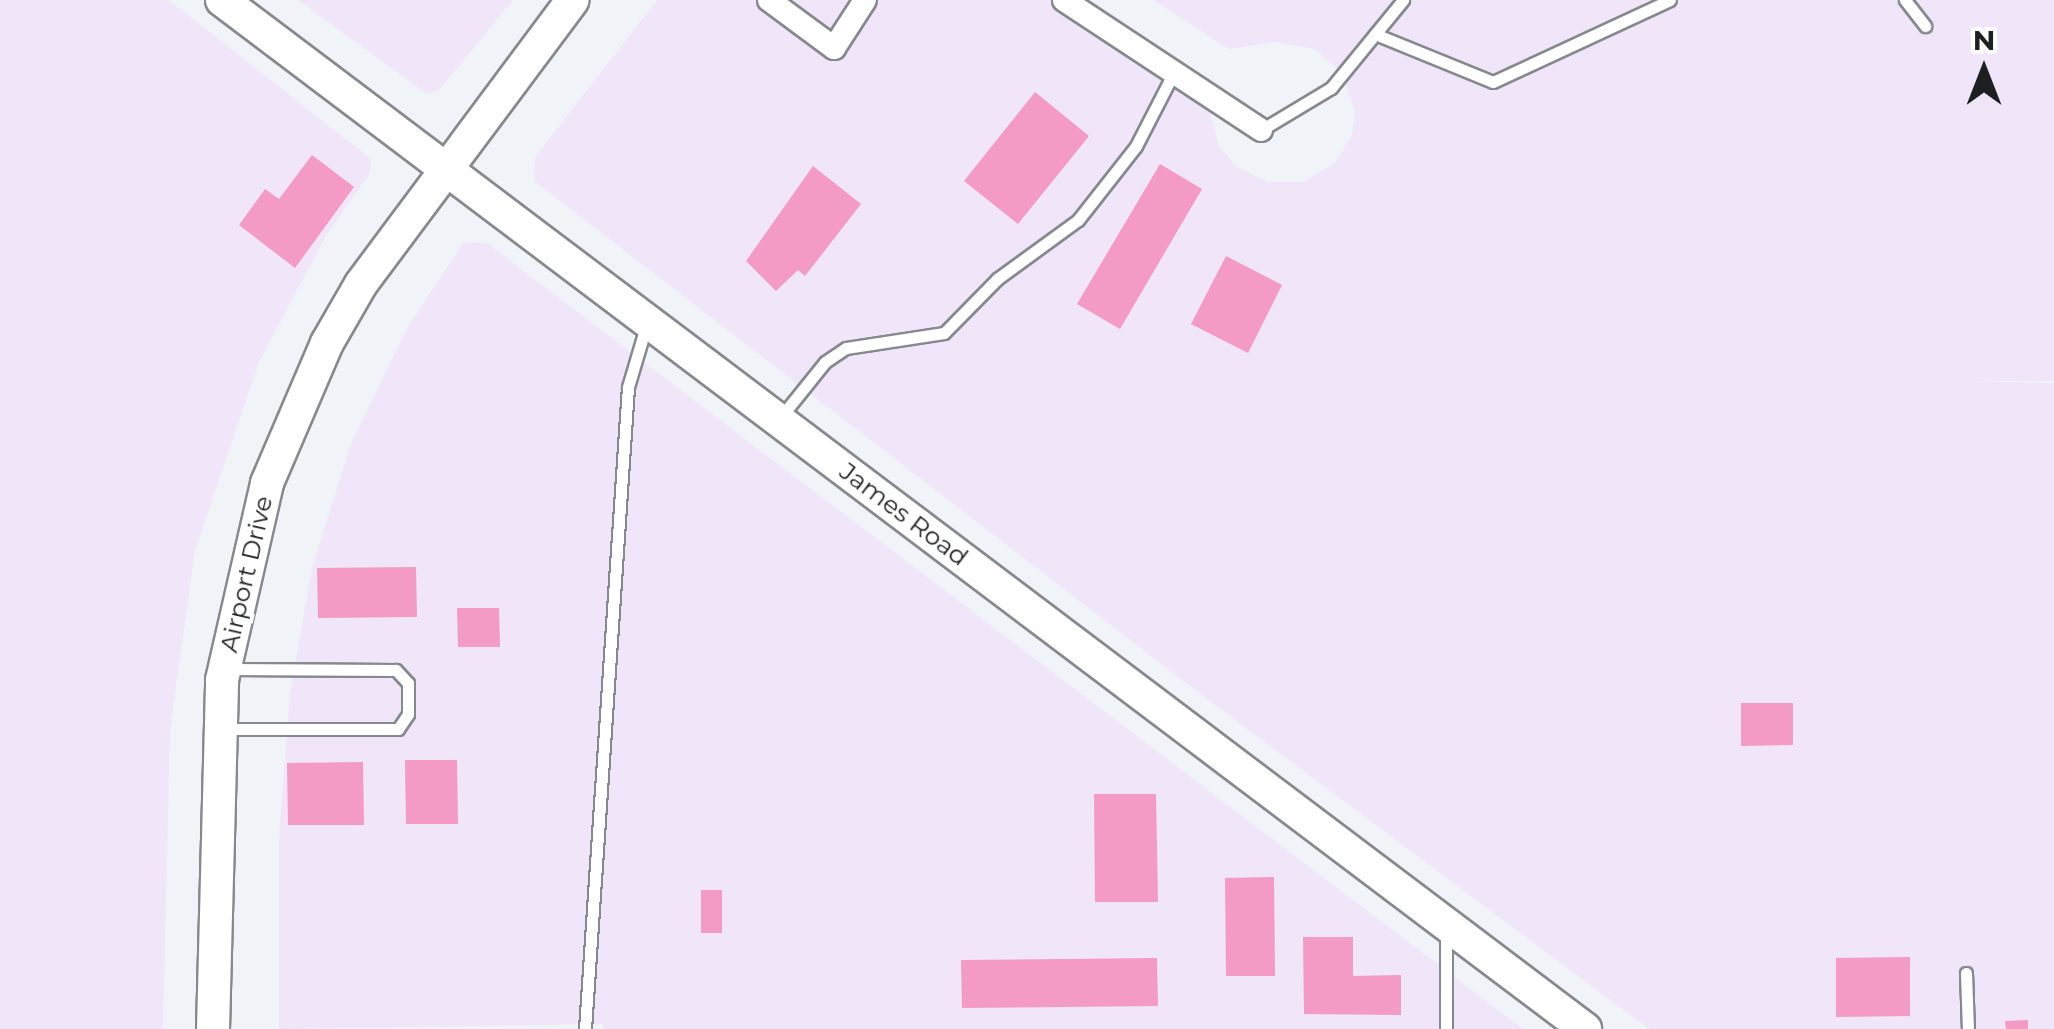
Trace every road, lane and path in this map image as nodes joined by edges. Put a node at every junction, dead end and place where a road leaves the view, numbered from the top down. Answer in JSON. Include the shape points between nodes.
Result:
{"nodes":[{"id":1,"x":222,"y":0,"type":"edge"},
{"id":2,"x":573,"y":0,"type":"edge"},
{"id":3,"x":769,"y":0,"type":"edge"},
{"id":4,"x":865,"y":0,"type":"edge"},
{"id":5,"x":1064,"y":0,"type":"edge"},
{"id":6,"x":1402,"y":0,"type":"edge"},
{"id":7,"x":1670,"y":0,"type":"edge"},
{"id":8,"x":1904,"y":0,"type":"edge"},
{"id":9,"x":1925,"y":26,"type":"dead end"},
{"id":10,"x":1375,"y":34,"type":"junction"},
{"id":11,"x":1172,"y":76,"type":"junction"},
{"id":12,"x":1261,"y":130,"type":"joint"},
{"id":13,"x":444,"y":166,"type":"junction"},
{"id":14,"x":648,"y":321,"type":"junction"},
{"id":15,"x":779,"y":419,"type":"junction"},
{"id":16,"x":224,"y":669,"type":"junction"},
{"id":17,"x":218,"y":729,"type":"junction"},
{"id":18,"x":1446,"y":923,"type":"junction"},
{"id":19,"x":1966,"y":973,"type":"dead end"},
{"id":20,"x":213,"y":1029,"type":"edge"},
{"id":21,"x":585,"y":1029,"type":"edge"},
{"id":22,"x":1446,"y":1029,"type":"edge"},
{"id":23,"x":1585,"y":1029,"type":"edge"},
{"id":24,"x":1968,"y":1029,"type":"edge"}],
"edges":[{"from":1,"to":13,"type":"main road","name":"James Road"},
{"from":2,"to":13,"type":"main road","name":"Airport Drive"},
{"from":3,"to":4,"type":"street","via":[[834,48]]},
{"from":5,"to":11,"type":"street"},
{"from":6,"to":10,"type":"lane"},
{"from":7,"to":10,"type":"lane","via":[[1492,82]]},
{"from":8,"to":9,"type":"lane"},
{"from":10,"to":12,"type":"lane","via":[[1332,88]]},
{"from":11,"to":12,"type":"street"},
{"from":11,"to":15,"type":"lane","via":[[1136,146],[1078,220],[997,279],[944,333],[846,348],[825,362]]},
{"from":13,"to":14,"type":"main road","name":"James Road"},
{"from":13,"to":16,"type":"main road","name":"Airport Drive","via":[[361,284],[291,419],[248,547]]},
{"from":14,"to":15,"type":"main road","name":"James Road"},
{"from":14,"to":21,"type":"lane","via":[[628,387]]},
{"from":15,"to":18,"type":"main road","name":"James Road"},
{"from":16,"to":17,"type":"main road","name":"Airport Drive"},
{"from":16,"to":17,"type":"lane","via":[[396,670],[408,683],[408,714],[398,729]]},
{"from":17,"to":20,"type":"main road","name":"Airport Drive"},
{"from":18,"to":22,"type":"lane"},
{"from":18,"to":23,"type":"main road","name":"James Road"},
{"from":19,"to":24,"type":"lane"}]}
